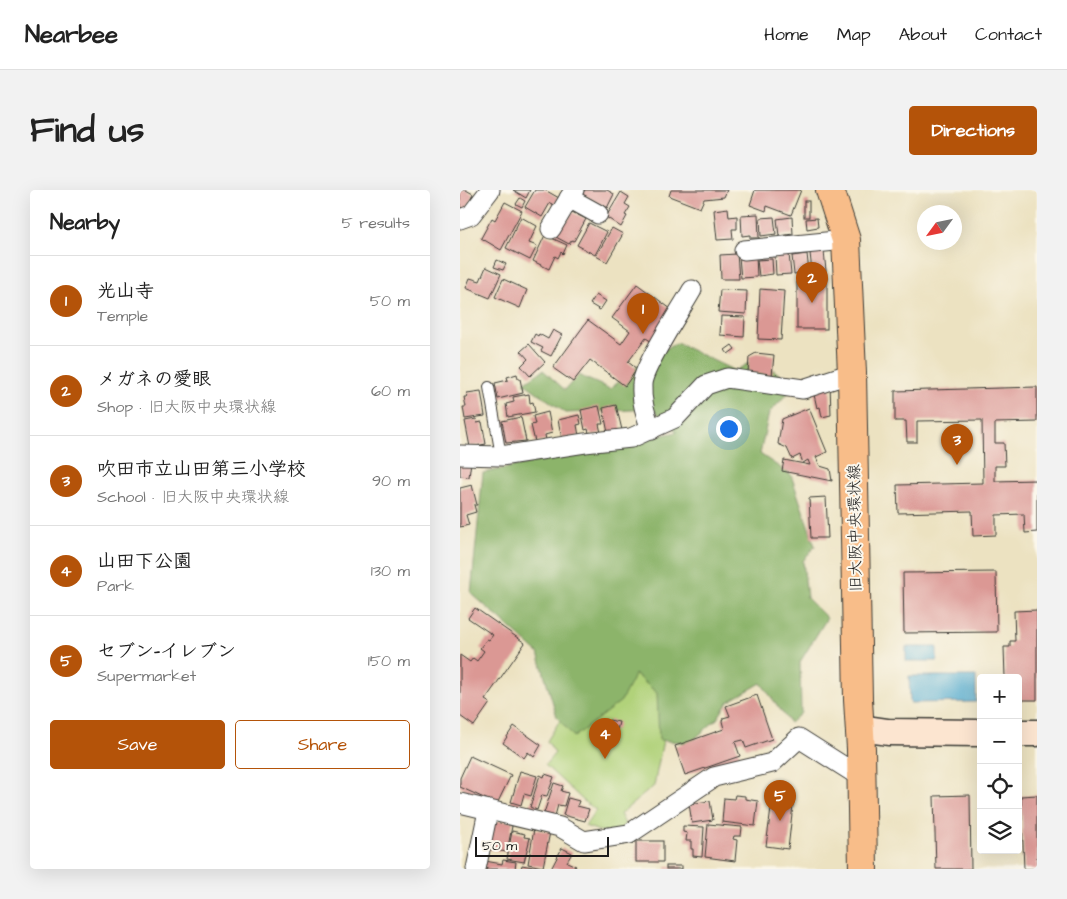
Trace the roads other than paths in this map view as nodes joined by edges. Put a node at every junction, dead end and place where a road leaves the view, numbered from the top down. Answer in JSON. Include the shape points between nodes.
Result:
{"nodes":[{"id":1,"x":490,"y":190,"type":"edge"},
{"id":2,"x":830,"y":190,"type":"edge"},
{"id":3,"x":572,"y":194,"type":"edge"},
{"id":4,"x":598,"y":214,"type":"dead end"},
{"id":5,"x":460,"y":219,"type":"edge"},
{"id":6,"x":551,"y":229,"type":"dead end"},
{"id":7,"x":846,"y":240,"type":"junction"},
{"id":8,"x":744,"y":250,"type":"dead end"},
{"id":9,"x":692,"y":290,"type":"dead end"},
{"id":10,"x":852,"y":373,"type":"junction"},
{"id":11,"x":488,"y":387,"type":"dead end"},
{"id":12,"x":652,"y":430,"type":"junction"},
{"id":13,"x":460,"y":455,"type":"edge"},
{"id":14,"x":502,"y":456,"type":"junction"},
{"id":15,"x":860,"y":728,"type":"junction"},
{"id":16,"x":977,"y":733,"type":"edge"},
{"id":17,"x":1022,"y":733,"type":"edge"},
{"id":18,"x":1037,"y":733,"type":"edge"},
{"id":19,"x":862,"y":778,"type":"junction"},
{"id":20,"x":460,"y":803,"type":"edge"},
{"id":21,"x":488,"y":811,"type":"junction"},
{"id":22,"x":476,"y":869,"type":"edge"},
{"id":23,"x":863,"y":869,"type":"edge"}],
"edges":[{"from":1,"to":5,"type":"street","via":[[471,214]]},
{"from":2,"to":7,"type":"main road","name":"旧大阪中央環状線"},
{"from":3,"to":4,"type":"street"},
{"from":3,"to":6,"type":"street"},
{"from":7,"to":8,"type":"street"},
{"from":7,"to":10,"type":"main road","name":"旧大阪中央環状線"},
{"from":9,"to":12,"type":"street","via":[[641,383],[642,404]]},
{"from":10,"to":12,"type":"street","via":[[802,389],[726,378],[706,385],[675,418]]},
{"from":10,"to":15,"type":"main road","name":"旧大阪中央環状線"},
{"from":11,"to":14,"type":"lane"},
{"from":12,"to":14,"type":"street","via":[[631,438]]},
{"from":13,"to":14,"type":"street"},
{"from":15,"to":16,"type":"street","via":[[888,732]]},
{"from":15,"to":19,"type":"main road","name":"旧大阪中央環状線"},
{"from":17,"to":18,"type":"street"},
{"from":19,"to":21,"type":"street","via":[[799,738],[772,762],[714,777],[629,834],[584,841],[560,826]]},
{"from":19,"to":23,"type":"main road","name":"旧大阪中央環状線"},
{"from":20,"to":21,"type":"street"},
{"from":21,"to":22,"type":"street"}]}
